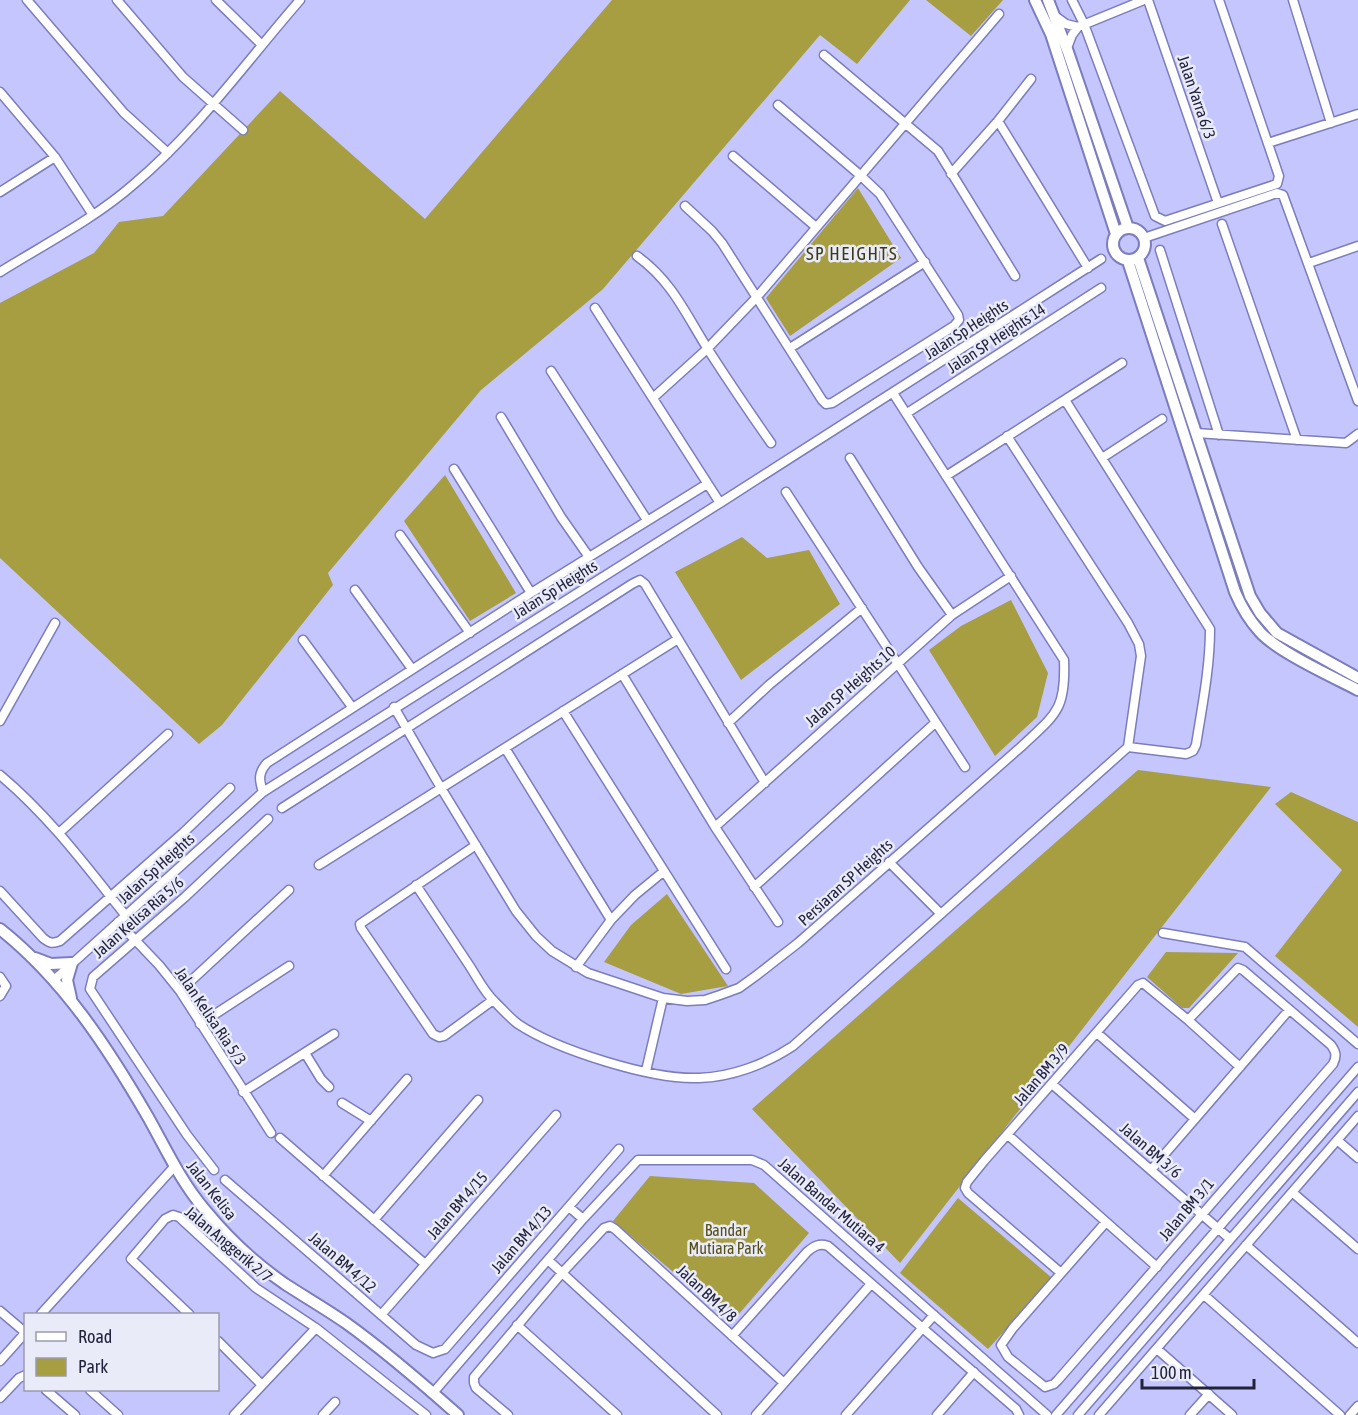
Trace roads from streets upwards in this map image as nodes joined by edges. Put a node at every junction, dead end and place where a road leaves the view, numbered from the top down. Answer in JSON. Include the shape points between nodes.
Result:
{"nodes":[{"id":1,"x":27,"y":0,"type":"edge"},
{"id":2,"x":117,"y":0,"type":"edge"},
{"id":3,"x":216,"y":0,"type":"edge"},
{"id":4,"x":300,"y":0,"type":"edge"},
{"id":5,"x":1035,"y":0,"type":"edge"},
{"id":6,"x":1048,"y":0,"type":"edge"},
{"id":7,"x":1072,"y":0,"type":"edge"},
{"id":8,"x":1146,"y":0,"type":"edge"},
{"id":9,"x":1219,"y":0,"type":"edge"},
{"id":10,"x":1293,"y":0,"type":"edge"},
{"id":11,"x":999,"y":14,"type":"dead end"},
{"id":12,"x":1055,"y":16,"type":"junction"},
{"id":13,"x":1081,"y":25,"type":"junction"},
{"id":14,"x":261,"y":44,"type":"junction"},
{"id":15,"x":1067,"y":48,"type":"junction"},
{"id":16,"x":824,"y":55,"type":"dead end"},
{"id":17,"x":1031,"y":79,"type":"dead end"},
{"id":18,"x":0,"y":92,"type":"edge"},
{"id":19,"x":212,"y":103,"type":"junction"},
{"id":20,"x":778,"y":105,"type":"dead end"},
{"id":21,"x":1358,"y":114,"type":"edge"},
{"id":22,"x":998,"y":121,"type":"junction"},
{"id":23,"x":905,"y":122,"type":"junction"},
{"id":24,"x":1331,"y":123,"type":"junction"},
{"id":25,"x":243,"y":130,"type":"dead end"},
{"id":26,"x":1268,"y":143,"type":"junction"},
{"id":27,"x":168,"y":153,"type":"junction"},
{"id":28,"x":733,"y":156,"type":"dead end"},
{"id":29,"x":55,"y":157,"type":"junction"},
{"id":30,"x":951,"y":174,"type":"junction"},
{"id":31,"x":860,"y":175,"type":"junction"},
{"id":32,"x":0,"y":192,"type":"edge"},
{"id":33,"x":1218,"y":203,"type":"junction"},
{"id":34,"x":685,"y":206,"type":"dead end"},
{"id":35,"x":93,"y":215,"type":"junction"},
{"id":36,"x":1222,"y":224,"type":"dead end"},
{"id":37,"x":816,"y":227,"type":"junction"},
{"id":38,"x":1128,"y":228,"type":"junction"},
{"id":39,"x":1116,"y":234,"type":"junction"},
{"id":40,"x":1144,"y":238,"type":"junction"},
{"id":41,"x":1358,"y":246,"type":"edge"},
{"id":42,"x":1160,"y":250,"type":"dead end"},
{"id":43,"x":637,"y":256,"type":"dead end"},
{"id":44,"x":1101,"y":259,"type":"dead end"},
{"id":45,"x":1133,"y":259,"type":"junction"},
{"id":46,"x":925,"y":262,"type":"junction"},
{"id":47,"x":1308,"y":263,"type":"junction"},
{"id":48,"x":1088,"y":268,"type":"junction"},
{"id":49,"x":0,"y":272,"type":"edge"},
{"id":50,"x":1015,"y":276,"type":"dead end"},
{"id":51,"x":1101,"y":288,"type":"dead end"},
{"id":52,"x":756,"y":298,"type":"junction"},
{"id":53,"x":595,"y":308,"type":"dead end"},
{"id":54,"x":790,"y":348,"type":"junction"},
{"id":55,"x":707,"y":349,"type":"junction"},
{"id":56,"x":1122,"y":363,"type":"dead end"},
{"id":57,"x":551,"y":371,"type":"dead end"},
{"id":58,"x":893,"y":393,"type":"junction"},
{"id":59,"x":654,"y":397,"type":"junction"},
{"id":60,"x":1065,"y":400,"type":"junction"},
{"id":61,"x":1358,"y":401,"type":"edge"},
{"id":62,"x":907,"y":413,"type":"junction"},
{"id":63,"x":501,"y":417,"type":"dead end"},
{"id":64,"x":1162,"y":419,"type":"dead end"},
{"id":65,"x":1196,"y":433,"type":"junction"},
{"id":66,"x":1358,"y":434,"type":"edge"},
{"id":67,"x":1219,"y":435,"type":"junction"},
{"id":68,"x":1007,"y":436,"type":"junction"},
{"id":69,"x":1297,"y":440,"type":"junction"},
{"id":70,"x":771,"y":443,"type":"dead end"},
{"id":71,"x":850,"y":458,"type":"dead end"},
{"id":72,"x":1102,"y":458,"type":"junction"},
{"id":73,"x":454,"y":470,"type":"dead end"},
{"id":74,"x":946,"y":476,"type":"junction"},
{"id":75,"x":707,"y":484,"type":"junction"},
{"id":76,"x":786,"y":492,"type":"dead end"},
{"id":77,"x":720,"y":503,"type":"junction"},
{"id":78,"x":647,"y":520,"type":"junction"},
{"id":79,"x":400,"y":535,"type":"dead end"},
{"id":80,"x":589,"y":557,"type":"junction"},
{"id":81,"x":1011,"y":576,"type":"junction"},
{"id":82,"x":355,"y":590,"type":"dead end"},
{"id":83,"x":531,"y":593,"type":"junction"},
{"id":84,"x":861,"y":608,"type":"junction"},
{"id":85,"x":952,"y":615,"type":"junction"},
{"id":86,"x":55,"y":623,"type":"dead end"},
{"id":87,"x":470,"y":633,"type":"junction"},
{"id":88,"x":678,"y":639,"type":"junction"},
{"id":89,"x":303,"y":640,"type":"dead end"},
{"id":90,"x":897,"y":664,"type":"junction"},
{"id":91,"x":412,"y":669,"type":"junction"},
{"id":92,"x":622,"y":674,"type":"junction"},
{"id":93,"x":1358,"y":678,"type":"edge"},
{"id":94,"x":1358,"y":690,"type":"edge"},
{"id":95,"x":352,"y":706,"type":"junction"},
{"id":96,"x":394,"y":707,"type":"junction"},
{"id":97,"x":564,"y":711,"type":"junction"},
{"id":98,"x":0,"y":721,"type":"edge"},
{"id":99,"x":728,"y":723,"type":"junction"},
{"id":100,"x":935,"y":723,"type":"junction"},
{"id":101,"x":407,"y":729,"type":"junction"},
{"id":102,"x":168,"y":734,"type":"dead end"},
{"id":103,"x":1128,"y":747,"type":"junction"},
{"id":104,"x":505,"y":748,"type":"junction"},
{"id":105,"x":965,"y":766,"type":"dead end"},
{"id":106,"x":0,"y":775,"type":"edge"},
{"id":107,"x":765,"y":783,"type":"junction"},
{"id":108,"x":230,"y":788,"type":"dead end"},
{"id":109,"x":441,"y":788,"type":"junction"},
{"id":110,"x":263,"y":792,"type":"junction"},
{"id":111,"x":282,"y":808,"type":"dead end"},
{"id":112,"x":268,"y":819,"type":"dead end"},
{"id":113,"x":715,"y":827,"type":"junction"},
{"id":114,"x":59,"y":833,"type":"junction"},
{"id":115,"x":476,"y":845,"type":"junction"},
{"id":116,"x":889,"y":862,"type":"junction"},
{"id":117,"x":319,"y":865,"type":"dead end"},
{"id":118,"x":663,"y":872,"type":"junction"},
{"id":119,"x":416,"y":885,"type":"junction"},
{"id":120,"x":754,"y":887,"type":"junction"},
{"id":121,"x":289,"y":890,"type":"dead end"},
{"id":122,"x":0,"y":891,"type":"edge"},
{"id":123,"x":110,"y":896,"type":"junction"},
{"id":124,"x":940,"y":914,"type":"junction"},
{"id":125,"x":126,"y":916,"type":"junction"},
{"id":126,"x":611,"y":920,"type":"junction"},
{"id":127,"x":118,"y":922,"type":"junction"},
{"id":128,"x":778,"y":922,"type":"dead end"},
{"id":129,"x":0,"y":929,"type":"edge"},
{"id":130,"x":1164,"y":933,"type":"dead end"},
{"id":131,"x":136,"y":939,"type":"junction"},
{"id":132,"x":29,"y":954,"type":"junction"},
{"id":133,"x":72,"y":963,"type":"junction"},
{"id":134,"x":289,"y":966,"type":"dead end"},
{"id":135,"x":576,"y":967,"type":"junction"},
{"id":136,"x":726,"y":969,"type":"dead end"},
{"id":137,"x":0,"y":977,"type":"edge"},
{"id":138,"x":54,"y":980,"type":"junction"},
{"id":139,"x":180,"y":991,"type":"junction"},
{"id":140,"x":0,"y":996,"type":"edge"},
{"id":141,"x":663,"y":998,"type":"junction"},
{"id":142,"x":493,"y":1000,"type":"junction"},
{"id":143,"x":72,"y":1001,"type":"junction"},
{"id":144,"x":1289,"y":1010,"type":"junction"},
{"id":145,"x":1188,"y":1020,"type":"junction"},
{"id":146,"x":200,"y":1024,"type":"junction"},
{"id":147,"x":1097,"y":1033,"type":"junction"},
{"id":148,"x":333,"y":1034,"type":"dead end"},
{"id":149,"x":1358,"y":1044,"type":"edge"},
{"id":150,"x":305,"y":1053,"type":"junction"},
{"id":151,"x":1358,"y":1066,"type":"edge"},
{"id":152,"x":1240,"y":1067,"type":"junction"},
{"id":153,"x":646,"y":1071,"type":"junction"},
{"id":154,"x":407,"y":1079,"type":"dead end"},
{"id":155,"x":1052,"y":1084,"type":"junction"},
{"id":156,"x":329,"y":1087,"type":"dead end"},
{"id":157,"x":243,"y":1092,"type":"junction"},
{"id":158,"x":1358,"y":1092,"type":"edge"},
{"id":159,"x":478,"y":1100,"type":"dead end"},
{"id":160,"x":342,"y":1103,"type":"dead end"},
{"id":161,"x":556,"y":1115,"type":"dead end"},
{"id":162,"x":1358,"y":1116,"type":"edge"},
{"id":163,"x":1195,"y":1119,"type":"junction"},
{"id":164,"x":371,"y":1121,"type":"junction"},
{"id":165,"x":271,"y":1133,"type":"dead end"},
{"id":166,"x":1008,"y":1136,"type":"junction"},
{"id":167,"x":280,"y":1138,"type":"dead end"},
{"id":168,"x":1337,"y":1140,"type":"junction"},
{"id":169,"x":619,"y":1149,"type":"dead end"},
{"id":170,"x":1358,"y":1158,"type":"edge"},
{"id":171,"x":174,"y":1167,"type":"junction"},
{"id":172,"x":214,"y":1170,"type":"dead end"},
{"id":173,"x":1151,"y":1170,"type":"junction"},
{"id":174,"x":323,"y":1176,"type":"junction"},
{"id":175,"x":225,"y":1180,"type":"dead end"},
{"id":176,"x":1292,"y":1192,"type":"junction"},
{"id":177,"x":569,"y":1207,"type":"junction"},
{"id":178,"x":1202,"y":1214,"type":"junction"},
{"id":179,"x":583,"y":1219,"type":"junction"},
{"id":180,"x":374,"y":1220,"type":"junction"},
{"id":181,"x":1106,"y":1222,"type":"junction"},
{"id":182,"x":1217,"y":1228,"type":"junction"},
{"id":183,"x":1230,"y":1239,"type":"junction"},
{"id":184,"x":1246,"y":1245,"type":"junction"},
{"id":185,"x":1358,"y":1249,"type":"edge"},
{"id":186,"x":548,"y":1260,"type":"junction"},
{"id":187,"x":425,"y":1264,"type":"junction"},
{"id":188,"x":1158,"y":1267,"type":"junction"},
{"id":189,"x":562,"y":1273,"type":"junction"},
{"id":190,"x":1061,"y":1274,"type":"junction"},
{"id":191,"x":871,"y":1284,"type":"junction"},
{"id":192,"x":1204,"y":1294,"type":"junction"},
{"id":193,"x":0,"y":1311,"type":"edge"},
{"id":194,"x":42,"y":1313,"type":"edge"},
{"id":195,"x":188,"y":1313,"type":"edge"},
{"id":196,"x":381,"y":1315,"type":"junction"},
{"id":197,"x":934,"y":1315,"type":"junction"},
{"id":198,"x":517,"y":1325,"type":"junction"},
{"id":199,"x":316,"y":1328,"type":"junction"},
{"id":200,"x":922,"y":1328,"type":"junction"},
{"id":201,"x":24,"y":1331,"type":"edge"},
{"id":202,"x":24,"y":1333,"type":"edge"},
{"id":203,"x":732,"y":1336,"type":"junction"},
{"id":204,"x":219,"y":1342,"type":"edge"},
{"id":205,"x":1358,"y":1342,"type":"edge"},
{"id":206,"x":445,"y":1349,"type":"joint"},
{"id":207,"x":1157,"y":1349,"type":"junction"},
{"id":208,"x":0,"y":1361,"type":"edge"},
{"id":209,"x":974,"y":1372,"type":"junction"},
{"id":210,"x":24,"y":1376,"type":"edge"},
{"id":211,"x":784,"y":1383,"type":"junction"},
{"id":212,"x":262,"y":1385,"type":"junction"},
{"id":213,"x":48,"y":1391,"type":"edge"},
{"id":214,"x":92,"y":1391,"type":"edge"},
{"id":215,"x":433,"y":1393,"type":"junction"},
{"id":216,"x":1209,"y":1394,"type":"junction"},
{"id":217,"x":0,"y":1398,"type":"edge"},
{"id":218,"x":335,"y":1402,"type":"dead end"},
{"id":219,"x":1358,"y":1406,"type":"edge"},
{"id":220,"x":416,"y":1412,"type":"edge"},
{"id":221,"x":75,"y":1415,"type":"edge"},
{"id":222,"x":118,"y":1415,"type":"edge"},
{"id":223,"x":234,"y":1415,"type":"edge"},
{"id":224,"x":323,"y":1415,"type":"edge"},
{"id":225,"x":426,"y":1415,"type":"edge"},
{"id":226,"x":458,"y":1415,"type":"edge"},
{"id":227,"x":508,"y":1415,"type":"edge"},
{"id":228,"x":617,"y":1415,"type":"edge"},
{"id":229,"x":717,"y":1415,"type":"edge"},
{"id":230,"x":756,"y":1415,"type":"edge"},
{"id":231,"x":846,"y":1415,"type":"edge"},
{"id":232,"x":937,"y":1415,"type":"edge"},
{"id":233,"x":1019,"y":1415,"type":"edge"},
{"id":234,"x":1047,"y":1415,"type":"edge"},
{"id":235,"x":1056,"y":1415,"type":"edge"},
{"id":236,"x":1078,"y":1415,"type":"edge"},
{"id":237,"x":1100,"y":1415,"type":"edge"},
{"id":238,"x":1190,"y":1415,"type":"edge"},
{"id":239,"x":1232,"y":1415,"type":"edge"},
{"id":240,"x":1340,"y":1415,"type":"edge"},
{"id":241,"x":1350,"y":1415,"type":"edge"}],
"edges":[{"from":1,"to":27,"type":"street","via":[[124,113]]},
{"from":2,"to":19,"type":"street","via":[[183,77]]},
{"from":3,"to":14,"type":"street"},
{"from":4,"to":14,"type":"street"},
{"from":5,"to":39,"type":"street","via":[[1051,34]]},
{"from":6,"to":12,"type":"street"},
{"from":7,"to":13,"type":"street"},
{"from":8,"to":13,"type":"street"},
{"from":8,"to":33,"type":"street","name":"Jalan Yarra 6/3"},
{"from":9,"to":26,"type":"street"},
{"from":10,"to":24,"type":"street"},
{"from":11,"to":23,"type":"street"},
{"from":12,"to":13,"type":"street","via":[[1066,24]]},
{"from":12,"to":15,"type":"street"},
{"from":13,"to":15,"type":"street"},
{"from":13,"to":33,"type":"street","via":[[1155,216],[1165,221]]},
{"from":14,"to":19,"type":"street"},
{"from":15,"to":38,"type":"street"},
{"from":16,"to":23,"type":"street"},
{"from":17,"to":22,"type":"street"},
{"from":18,"to":29,"type":"street"},
{"from":19,"to":25,"type":"street"},
{"from":19,"to":27,"type":"street"},
{"from":20,"to":31,"type":"street"},
{"from":21,"to":24,"type":"street"},
{"from":22,"to":30,"type":"street"},
{"from":22,"to":48,"type":"street"},
{"from":23,"to":30,"type":"street","via":[[938,151]]},
{"from":23,"to":31,"type":"street"},
{"from":24,"to":26,"type":"street"},
{"from":26,"to":33,"type":"street","via":[[1279,176],[1277,184]]},
{"from":27,"to":35,"type":"street"},
{"from":28,"to":37,"type":"street"},
{"from":29,"to":32,"type":"street"},
{"from":29,"to":35,"type":"street"},
{"from":30,"to":50,"type":"street"},
{"from":31,"to":37,"type":"street"},
{"from":31,"to":46,"type":"street","via":[[880,194]]},
{"from":34,"to":52,"type":"street","via":[[722,243]]},
{"from":35,"to":49,"type":"street"},
{"from":36,"to":69,"type":"street"},
{"from":37,"to":52,"type":"street"},
{"from":38,"to":39,"type":"street"},
{"from":38,"to":40,"type":"street"},
{"from":39,"to":45,"type":"street","via":[[1112,240],[1114,252],[1122,260]]},
{"from":40,"to":45,"type":"street","via":[[1144,250]]},
{"from":40,"to":47,"type":"street","via":[[1277,193],[1286,200]]},
{"from":41,"to":47,"type":"street"},
{"from":42,"to":67,"type":"street"},
{"from":43,"to":55,"type":"street","via":[[666,282]]},
{"from":44,"to":48,"type":"street","name":"Jalan Sp Heights"},
{"from":45,"to":65,"type":"street"},
{"from":45,"to":94,"type":"street","via":[[1241,606],[1261,633],[1277,646]]},
{"from":46,"to":54,"type":"street"},
{"from":46,"to":54,"type":"street","via":[[958,315],[959,320],[947,331],[826,404]]},
{"from":47,"to":61,"type":"street"},
{"from":48,"to":58,"type":"street","name":"Jalan Sp Heights"},
{"from":51,"to":62,"type":"street","name":"Jalan SP Heights 14"},
{"from":52,"to":54,"type":"street"},
{"from":52,"to":55,"type":"street"},
{"from":53,"to":59,"type":"street"},
{"from":55,"to":59,"type":"street"},
{"from":55,"to":70,"type":"street"},
{"from":56,"to":60,"type":"street"},
{"from":57,"to":78,"type":"street"},
{"from":58,"to":62,"type":"street","name":"Persiaran SP Heights"},
{"from":58,"to":77,"type":"street","name":"Jalan Sp Heights"},
{"from":59,"to":75,"type":"street"},
{"from":60,"to":68,"type":"street"},
{"from":60,"to":72,"type":"street"},
{"from":62,"to":74,"type":"street","name":"Persiaran SP Heights"},
{"from":63,"to":80,"type":"street"},
{"from":64,"to":72,"type":"street"},
{"from":65,"to":67,"type":"street"},
{"from":65,"to":93,"type":"street","via":[[1250,596],[1260,613],[1277,633]]},
{"from":66,"to":69,"type":"street","via":[[1346,443]]},
{"from":67,"to":69,"type":"street"},
{"from":68,"to":74,"type":"street"},
{"from":68,"to":103,"type":"street","via":[[1139,644],[1141,656]]},
{"from":71,"to":85,"type":"street"},
{"from":72,"to":103,"type":"street","via":[[1210,629],[1193,751],[1186,754]]},
{"from":73,"to":83,"type":"street"},
{"from":74,"to":81,"type":"street","name":"Persiaran SP Heights"},
{"from":75,"to":77,"type":"street"},
{"from":75,"to":78,"type":"street"},
{"from":76,"to":84,"type":"street"},
{"from":77,"to":96,"type":"street","name":"Jalan Sp Heights"},
{"from":78,"to":80,"type":"street"},
{"from":79,"to":87,"type":"street"},
{"from":80,"to":83,"type":"street"},
{"from":81,"to":85,"type":"street","name":"Jalan SP Heights 10"},
{"from":81,"to":116,"type":"street","name":"Persiaran SP Heights","via":[[1064,660],[1060,708]]},
{"from":82,"to":91,"type":"street"},
{"from":83,"to":87,"type":"street"},
{"from":84,"to":90,"type":"street"},
{"from":84,"to":99,"type":"street"},
{"from":85,"to":90,"type":"street","name":"Jalan SP Heights 10"},
{"from":86,"to":98,"type":"street"},
{"from":87,"to":91,"type":"street"},
{"from":88,"to":92,"type":"street"},
{"from":88,"to":99,"type":"street"},
{"from":88,"to":101,"type":"street","via":[[640,580]]},
{"from":89,"to":95,"type":"street"},
{"from":90,"to":100,"type":"street"},
{"from":90,"to":107,"type":"street","name":"Jalan SP Heights 10"},
{"from":91,"to":95,"type":"street"},
{"from":92,"to":97,"type":"street"},
{"from":92,"to":113,"type":"street"},
{"from":95,"to":110,"type":"street","via":[[261,769]]},
{"from":96,"to":101,"type":"street","name":"Persiaran SP Heights"},
{"from":96,"to":110,"type":"street","name":"Jalan Sp Heights"},
{"from":97,"to":104,"type":"street"},
{"from":97,"to":118,"type":"street"},
{"from":99,"to":107,"type":"street"},
{"from":100,"to":105,"type":"street"},
{"from":100,"to":120,"type":"street"},
{"from":101,"to":109,"type":"street","name":"Persiaran SP Heights"},
{"from":101,"to":111,"type":"street"},
{"from":102,"to":114,"type":"street"},
{"from":103,"to":124,"type":"street"},
{"from":104,"to":109,"type":"street"},
{"from":104,"to":126,"type":"street"},
{"from":106,"to":114,"type":"street"},
{"from":107,"to":113,"type":"street","name":"Jalan SP Heights 10"},
{"from":108,"to":123,"type":"street"},
{"from":109,"to":115,"type":"street","name":"Persiaran SP Heights"},
{"from":109,"to":117,"type":"street"},
{"from":110,"to":125,"type":"street","name":"Jalan Sp Heights"},
{"from":112,"to":131,"type":"street","name":"Jalan Kelisa Ria 5/6"},
{"from":113,"to":120,"type":"street"},
{"from":114,"to":123,"type":"street"},
{"from":115,"to":119,"type":"street"},
{"from":115,"to":135,"type":"street","name":"Persiaran SP Heights","via":[[536,936]]},
{"from":116,"to":124,"type":"street"},
{"from":116,"to":141,"type":"street","name":"Persiaran SP Heights","via":[[798,944],[739,988],[705,1000]]},
{"from":118,"to":126,"type":"street"},
{"from":118,"to":136,"type":"street"},
{"from":119,"to":142,"type":"street"},
{"from":119,"to":142,"type":"street","via":[[363,921],[361,928],[434,1034],[444,1036]]},
{"from":120,"to":128,"type":"street"},
{"from":121,"to":139,"type":"street"},
{"from":122,"to":123,"type":"street","via":[[42,938],[54,944]]},
{"from":123,"to":125,"type":"street"},
{"from":124,"to":153,"type":"street","via":[[778,1056],[736,1072],[701,1078]]},
{"from":125,"to":127,"type":"street","name":"Jalan Sp Heights"},
{"from":126,"to":135,"type":"street"},
{"from":127,"to":131,"type":"street","name":"Jalan Kelisa Ria 5/3"},
{"from":127,"to":133,"type":"street","name":"Jalan Sp Heights"},
{"from":129,"to":132,"type":"street","name":"Jalan Kelisa"},
{"from":130,"to":149,"type":"street","via":[[1245,947]]},
{"from":131,"to":139,"type":"street","name":"Jalan Kelisa Ria 5/3"},
{"from":131,"to":172,"type":"street","name":"Jalan Kelisa Ria 5/6","via":[[93,977],[90,989]]},
{"from":132,"to":133,"type":"street","via":[[51,964]]},
{"from":132,"to":138,"type":"street","name":"Jalan Kelisa"},
{"from":133,"to":138,"type":"street","name":"Jalan Sp Heights"},
{"from":133,"to":143,"type":"street","via":[[68,980]]},
{"from":134,"to":146,"type":"street"},
{"from":135,"to":141,"type":"street","name":"Persiaran SP Heights"},
{"from":137,"to":140,"type":"street","via":[[6,986]]},
{"from":138,"to":143,"type":"street","name":"Jalan Kelisa"},
{"from":139,"to":146,"type":"street","name":"Jalan Kelisa Ria 5/3"},
{"from":141,"to":153,"type":"street"},
{"from":142,"to":153,"type":"street","via":[[517,1023],[555,1043]]},
{"from":143,"to":171,"type":"street","name":"Jalan Kelisa","via":[[115,1062]]},
{"from":144,"to":145,"type":"street","via":[[1238,968]]},
{"from":144,"to":152,"type":"street"},
{"from":144,"to":178,"type":"street","name":"Jalan BM 3/1","via":[[1331,1045],[1336,1057]]},
{"from":145,"to":147,"type":"street","name":"Jalan BM 3/9","via":[[1143,983]]},
{"from":145,"to":152,"type":"street"},
{"from":146,"to":157,"type":"street","name":"Jalan Kelisa Ria 5/3"},
{"from":147,"to":155,"type":"street","name":"Jalan BM 3/9"},
{"from":147,"to":163,"type":"street"},
{"from":148,"to":150,"type":"street"},
{"from":150,"to":156,"type":"street"},
{"from":150,"to":157,"type":"street"},
{"from":151,"to":182,"type":"street"},
{"from":152,"to":163,"type":"street"},
{"from":154,"to":164,"type":"street"},
{"from":155,"to":166,"type":"street","name":"Jalan BM 3/9"},
{"from":155,"to":173,"type":"street","name":"Jalan BM 3/6"},
{"from":157,"to":165,"type":"street","name":"Jalan Kelisa Ria 5/3"},
{"from":158,"to":183,"type":"street"},
{"from":159,"to":180,"type":"street"},
{"from":160,"to":164,"type":"street"},
{"from":161,"to":187,"type":"street","name":"Jalan BM 4/15"},
{"from":162,"to":168,"type":"street"},
{"from":163,"to":173,"type":"street"},
{"from":164,"to":174,"type":"street"},
{"from":166,"to":181,"type":"street"},
{"from":166,"to":190,"type":"street","name":"Jalan BM 3/9","via":[[965,1188]]},
{"from":167,"to":174,"type":"street"},
{"from":168,"to":170,"type":"street"},
{"from":168,"to":176,"type":"street"},
{"from":169,"to":177,"type":"street","name":"Jalan BM 4/13"},
{"from":171,"to":194,"type":"street"},
{"from":171,"to":215,"type":"street","name":"Jalan Kelisa","via":[[205,1211],[258,1262],[346,1323]]},
{"from":173,"to":178,"type":"street","name":"Jalan BM 3/6"},
{"from":174,"to":180,"type":"street"},
{"from":175,"to":196,"type":"street","name":"Jalan BM 4/12"},
{"from":176,"to":184,"type":"street"},
{"from":176,"to":185,"type":"street"},
{"from":177,"to":179,"type":"street"},
{"from":177,"to":206,"type":"street","name":"Jalan BM 4/13"},
{"from":178,"to":182,"type":"street","name":"Jalan BM 3/6"},
{"from":178,"to":188,"type":"street","name":"Jalan BM 3/1"},
{"from":179,"to":186,"type":"street","name":"Jalan Bandar Mutiara 4"},
{"from":179,"to":197,"type":"street","name":"Jalan Bandar Mutiara 4","via":[[638,1160],[752,1160],[764,1165]]},
{"from":180,"to":187,"type":"street"},
{"from":181,"to":188,"type":"street"},
{"from":181,"to":190,"type":"street"},
{"from":182,"to":183,"type":"street","name":"Jalan BM 3/6"},
{"from":182,"to":235,"type":"street"},
{"from":183,"to":236,"type":"street"},
{"from":184,"to":192,"type":"street"},
{"from":184,"to":205,"type":"street"},
{"from":186,"to":189,"type":"street"},
{"from":186,"to":215,"type":"street","name":"Jalan Bandar Mutiara 4"},
{"from":187,"to":196,"type":"street","name":"Jalan BM 4/15"},
{"from":188,"to":190,"type":"street","name":"Jalan BM 3/1","via":[[1049,1387],[1040,1385],[1005,1354],[1001,1345]]},
{"from":189,"to":198,"type":"street"},
{"from":189,"to":203,"type":"street","name":"Jalan BM 4/8","via":[[610,1226]]},
{"from":189,"to":229,"type":"street"},
{"from":191,"to":200,"type":"street"},
{"from":191,"to":203,"type":"street","via":[[828,1246],[818,1245],[807,1252]]},
{"from":191,"to":211,"type":"street"},
{"from":192,"to":207,"type":"street"},
{"from":192,"to":240,"type":"street"},
{"from":193,"to":201,"type":"street"},
{"from":195,"to":199,"type":"street","name":"Jalan Anggerik 2/7","via":[[131,1259],[165,1219],[173,1215],[256,1288]]},
{"from":196,"to":206,"type":"street","name":"Jalan BM 4/12","via":[[424,1350],[433,1353]]},
{"from":197,"to":200,"type":"street"},
{"from":197,"to":234,"type":"street","name":"Jalan Bandar Mutiara 4"},
{"from":198,"to":227,"type":"street","via":[[474,1377],[476,1388]]},
{"from":198,"to":228,"type":"street"},
{"from":199,"to":212,"type":"street"},
{"from":199,"to":220,"type":"street"},
{"from":200,"to":209,"type":"street"},
{"from":200,"to":231,"type":"street"},
{"from":202,"to":208,"type":"street"},
{"from":203,"to":211,"type":"street","name":"Jalan BM 4/8"},
{"from":204,"to":212,"type":"street"},
{"from":207,"to":216,"type":"street"},
{"from":207,"to":237,"type":"street"},
{"from":209,"to":232,"type":"street"},
{"from":209,"to":233,"type":"street"},
{"from":210,"to":217,"type":"street"},
{"from":211,"to":230,"type":"street"},
{"from":212,"to":223,"type":"street"},
{"from":213,"to":221,"type":"street"},
{"from":214,"to":222,"type":"street"},
{"from":215,"to":226,"type":"street","name":"Jalan Kelisa"},
{"from":216,"to":238,"type":"street"},
{"from":216,"to":239,"type":"street"},
{"from":218,"to":224,"type":"street"},
{"from":219,"to":241,"type":"street"},
{"from":220,"to":225,"type":"street"}]}
